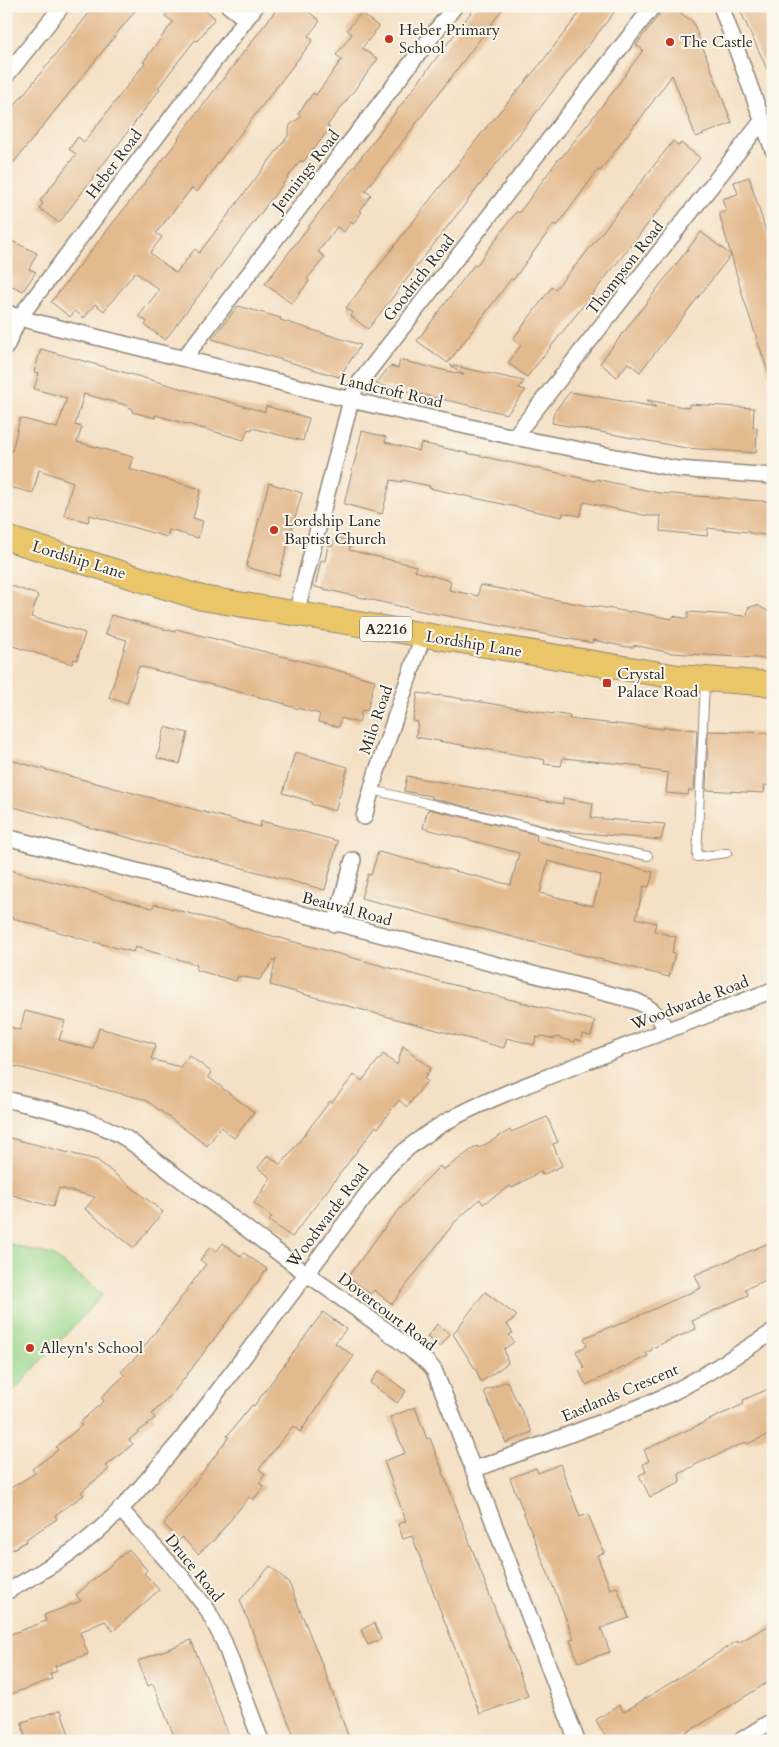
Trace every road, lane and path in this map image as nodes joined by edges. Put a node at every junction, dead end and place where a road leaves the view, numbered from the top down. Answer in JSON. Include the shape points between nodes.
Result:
{"nodes":[{"id":1,"x":62,"y":6,"type":"edge"},
{"id":2,"x":228,"y":6,"type":"edge"},
{"id":3,"x":256,"y":6,"type":"edge"},
{"id":4,"x":455,"y":6,"type":"edge"},
{"id":5,"x":653,"y":6,"type":"edge"},
{"id":6,"x":721,"y":6,"type":"edge"},
{"id":7,"x":246,"y":19,"type":"junction"},
{"id":8,"x":6,"y":76,"type":"edge"},
{"id":9,"x":763,"y":120,"type":"junction"},
{"id":10,"x":773,"y":150,"type":"edge"},
{"id":11,"x":13,"y":315,"type":"edge"},
{"id":12,"x":6,"y":347,"type":"edge"},
{"id":13,"x":184,"y":358,"type":"junction"},
{"id":14,"x":351,"y":400,"type":"junction"},
{"id":15,"x":514,"y":437,"type":"junction"},
{"id":16,"x":773,"y":476,"type":"edge"},
{"id":17,"x":6,"y":538,"type":"edge"},
{"id":18,"x":296,"y":614,"type":"junction"},
{"id":19,"x":423,"y":636,"type":"junction"},
{"id":20,"x":705,"y":679,"type":"junction"},
{"id":21,"x":773,"y":684,"type":"edge"},
{"id":22,"x":372,"y":790,"type":"junction"},
{"id":23,"x":364,"y":817,"type":"dead end"},
{"id":24,"x":6,"y":837,"type":"edge"},
{"id":25,"x":727,"y":853,"type":"dead end"},
{"id":26,"x":648,"y":856,"type":"dead end"},
{"id":27,"x":352,"y":860,"type":"dead end"},
{"id":28,"x":335,"y":924,"type":"junction"},
{"id":29,"x":773,"y":990,"type":"edge"},
{"id":30,"x":666,"y":1031,"type":"junction"},
{"id":31,"x":6,"y":1099,"type":"edge"},
{"id":32,"x":306,"y":1274,"type":"junction"},
{"id":33,"x":773,"y":1332,"type":"edge"},
{"id":34,"x":474,"y":1470,"type":"junction"},
{"id":35,"x":120,"y":1509,"type":"junction"},
{"id":36,"x":6,"y":1592,"type":"edge"},
{"id":37,"x":773,"y":1720,"type":"edge"},
{"id":38,"x":261,"y":1741,"type":"edge"},
{"id":39,"x":578,"y":1741,"type":"edge"},
{"id":40,"x":740,"y":1741,"type":"edge"}],
"edges":[{"from":1,"to":8,"type":"street"},
{"from":2,"to":7,"type":"street"},
{"from":3,"to":7,"type":"street","name":"Heber Road"},
{"from":4,"to":13,"type":"street","name":"Jennings Road"},
{"from":5,"to":14,"type":"street","name":"Goodrich Road","via":[[356,387]]},
{"from":6,"to":9,"type":"street"},
{"from":7,"to":11,"type":"street","name":"Heber Road"},
{"from":9,"to":10,"type":"street"},
{"from":9,"to":15,"type":"street","name":"Thompson Road"},
{"from":11,"to":12,"type":"street","name":"Heber Road"},
{"from":11,"to":13,"type":"street","name":"Landcroft Road"},
{"from":13,"to":14,"type":"street","name":"Landcroft Road"},
{"from":14,"to":15,"type":"street","name":"Landcroft Road"},
{"from":14,"to":18,"type":"street","name":"Goodrich Road"},
{"from":15,"to":16,"type":"street","name":"Landcroft Road","via":[[677,469]]},
{"from":17,"to":18,"type":"main road","name":"Lordship Lane","number":"A2216","via":[[202,598]]},
{"from":18,"to":19,"type":"main road","name":"Lordship Lane","number":"A2216"},
{"from":19,"to":20,"type":"main road","name":"Lordship Lane","number":"A2216"},
{"from":19,"to":22,"type":"street","name":"Milo Road"},
{"from":20,"to":21,"type":"main road","name":"Lordship Lane","number":"A2216"},
{"from":20,"to":25,"type":"lane","via":[[697,857]]},
{"from":22,"to":23,"type":"street","name":"Milo Road"},
{"from":22,"to":26,"type":"lane"},
{"from":24,"to":28,"type":"street","name":"Beauval Road"},
{"from":27,"to":28,"type":"street"},
{"from":28,"to":30,"type":"street","name":"Beauval Road","via":[[636,1001],[653,1010]]},
{"from":29,"to":30,"type":"street","name":"Woodwarde Road"},
{"from":30,"to":32,"type":"street","name":"Woodwarde Road","via":[[482,1104],[426,1134],[385,1170]]},
{"from":31,"to":32,"type":"street","name":"Dovercourt Road","via":[[89,1121],[115,1132]]},
{"from":32,"to":34,"type":"street","name":"Dovercourt Road","via":[[383,1328],[434,1370]]},
{"from":32,"to":35,"type":"street","name":"Woodwarde Road","via":[[181,1440]]},
{"from":33,"to":34,"type":"street","name":"Eastlands Crescent","via":[[706,1374],[638,1408]]},
{"from":34,"to":39,"type":"street","name":"Dovercourt Road"},
{"from":35,"to":36,"type":"street","name":"Woodwarde Road","via":[[79,1547]]},
{"from":35,"to":38,"type":"street","name":"Druce Road","via":[[207,1609],[224,1642]]},
{"from":37,"to":40,"type":"street"}]}
